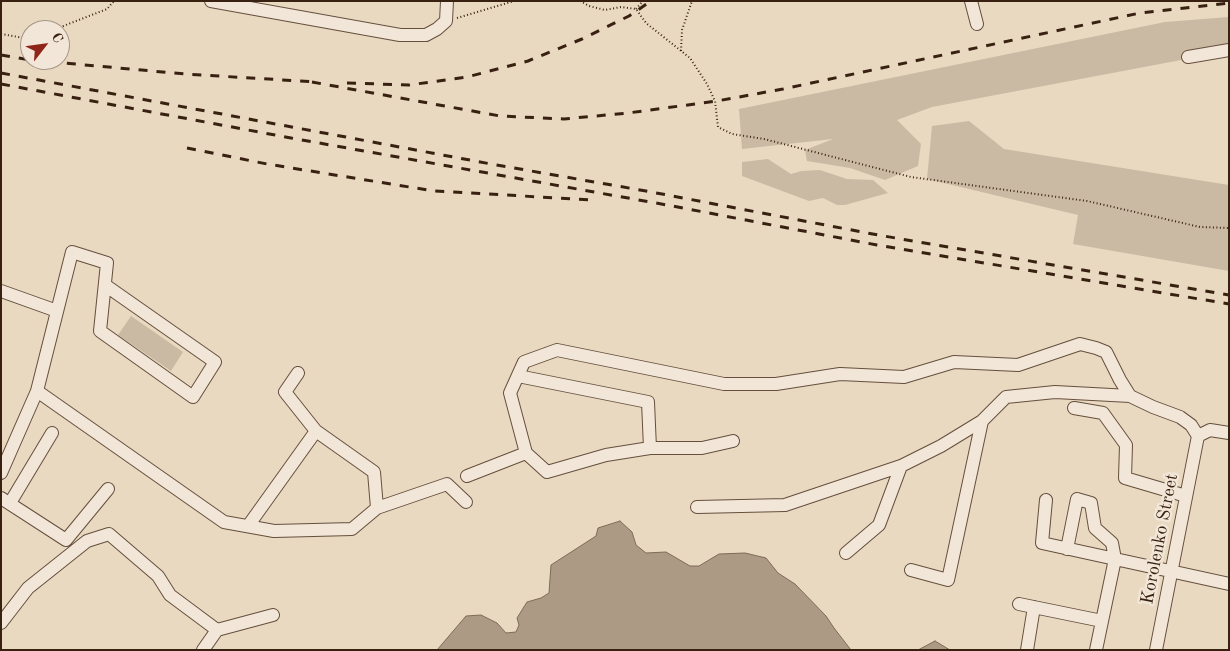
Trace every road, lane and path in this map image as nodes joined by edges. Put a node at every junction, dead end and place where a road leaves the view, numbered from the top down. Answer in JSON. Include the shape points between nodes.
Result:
{"nodes":[{"id":1,"x":114,"y":1,"type":"edge"},
{"id":2,"x":211,"y":1,"type":"edge"},
{"id":3,"x":447,"y":1,"type":"edge"},
{"id":4,"x":514,"y":1,"type":"edge"},
{"id":5,"x":580,"y":1,"type":"edge"},
{"id":6,"x":643,"y":1,"type":"edge"},
{"id":7,"x":692,"y":1,"type":"edge"},
{"id":8,"x":971,"y":1,"type":"edge"},
{"id":9,"x":636,"y":9,"type":"junction"},
{"id":10,"x":446,"y":21,"type":"junction"},
{"id":11,"x":70,"y":23,"type":"edge"},
{"id":12,"x":976,"y":24,"type":"dead end"},
{"id":13,"x":1,"y":34,"type":"edge"},
{"id":14,"x":20,"y":37,"type":"edge"},
{"id":15,"x":1229,"y":50,"type":"edge"},
{"id":16,"x":681,"y":51,"type":"junction"},
{"id":17,"x":1188,"y":56,"type":"dead end"},
{"id":18,"x":1229,"y":228,"type":"edge"},
{"id":19,"x":105,"y":285,"type":"junction"},
{"id":20,"x":1,"y":291,"type":"edge"},
{"id":21,"x":57,"y":312,"type":"junction"},
{"id":22,"x":298,"y":373,"type":"dead end"},
{"id":23,"x":518,"y":376,"type":"junction"},
{"id":24,"x":37,"y":391,"type":"junction"},
{"id":25,"x":1130,"y":396,"type":"junction"},
{"id":26,"x":1074,"y":408,"type":"dead end"},
{"id":27,"x":982,"y":420,"type":"junction"},
{"id":28,"x":316,"y":431,"type":"junction"},
{"id":29,"x":52,"y":433,"type":"dead end"},
{"id":30,"x":1229,"y":433,"type":"edge"},
{"id":31,"x":1198,"y":436,"type":"junction"},
{"id":32,"x":733,"y":441,"type":"dead end"},
{"id":33,"x":650,"y":448,"type":"junction"},
{"id":34,"x":526,"y":454,"type":"junction"},
{"id":35,"x":902,"y":466,"type":"junction"},
{"id":36,"x":1,"y":473,"type":"edge"},
{"id":37,"x":467,"y":476,"type":"dead end"},
{"id":38,"x":108,"y":489,"type":"dead end"},
{"id":39,"x":1186,"y":496,"type":"junction"},
{"id":40,"x":1046,"y":500,"type":"dead end"},
{"id":41,"x":6,"y":501,"type":"edge"},
{"id":42,"x":466,"y":502,"type":"dead end"},
{"id":43,"x":697,"y":507,"type":"dead end"},
{"id":44,"x":377,"y":508,"type":"junction"},
{"id":45,"x":248,"y":526,"type":"junction"},
{"id":46,"x":1067,"y":549,"type":"junction"},
{"id":47,"x":846,"y":553,"type":"dead end"},
{"id":48,"x":1115,"y":559,"type":"junction"},
{"id":49,"x":910,"y":570,"type":"dead end"},
{"id":50,"x":1171,"y":572,"type":"junction"},
{"id":51,"x":1229,"y":584,"type":"edge"},
{"id":52,"x":1020,"y":604,"type":"dead end"},
{"id":53,"x":1034,"y":607,"type":"junction"},
{"id":54,"x":273,"y":615,"type":"dead end"},
{"id":55,"x":1102,"y":621,"type":"junction"},
{"id":56,"x":1,"y":623,"type":"edge"},
{"id":57,"x":217,"y":630,"type":"junction"},
{"id":58,"x":203,"y":650,"type":"edge"},
{"id":59,"x":1027,"y":650,"type":"edge"},
{"id":60,"x":1096,"y":650,"type":"edge"},
{"id":61,"x":1156,"y":650,"type":"edge"}],
"edges":[{"from":1,"to":11,"type":"path","via":[[107,9]]},
{"from":2,"to":10,"type":"street","via":[[400,35],[426,34]]},
{"from":3,"to":10,"type":"street"},
{"from":4,"to":10,"type":"path"},
{"from":5,"to":9,"type":"path","via":[[605,10]]},
{"from":6,"to":9,"type":"path"},
{"from":7,"to":16,"type":"path","via":[[682,30]]},
{"from":8,"to":12,"type":"street"},
{"from":9,"to":16,"type":"path","via":[[646,24]]},
{"from":13,"to":14,"type":"path"},
{"from":15,"to":17,"type":"street"},
{"from":16,"to":18,"type":"path","via":[[690,58],[707,84],[715,101],[718,127],[732,134],[764,139],[911,177],[1087,201],[1200,227]]},
{"from":19,"to":19,"type":"street","via":[[100,331],[193,397],[215,362]]},
{"from":19,"to":21,"type":"street","via":[[107,263],[72,252]]},
{"from":20,"to":21,"type":"street"},
{"from":21,"to":24,"type":"street"},
{"from":22,"to":28,"type":"street","via":[[285,392]]},
{"from":23,"to":25,"type":"street","via":[[524,362],[557,350],[724,384],[776,384],[840,374],[904,377],[954,362],[1018,365],[1080,344],[1106,352]]},
{"from":23,"to":33,"type":"street","via":[[648,402]]},
{"from":23,"to":34,"type":"street","via":[[510,392]]},
{"from":24,"to":36,"type":"street"},
{"from":24,"to":45,"type":"street","via":[[224,522]]},
{"from":25,"to":27,"type":"street","via":[[1055,392],[1006,397]]},
{"from":25,"to":31,"type":"street","via":[[1180,417],[1191,424]]},
{"from":26,"to":39,"type":"street","via":[[1103,413],[1126,445],[1125,478]]},
{"from":27,"to":35,"type":"street"},
{"from":27,"to":49,"type":"street","via":[[948,580]]},
{"from":28,"to":44,"type":"street","via":[[374,472]]},
{"from":28,"to":45,"type":"street"},
{"from":29,"to":41,"type":"street"},
{"from":30,"to":31,"type":"street","via":[[1210,430]]},
{"from":31,"to":39,"type":"street","name":"Korolenko Street"},
{"from":32,"to":33,"type":"street","via":[[702,448]]},
{"from":33,"to":34,"type":"street","via":[[606,455],[548,472]]},
{"from":34,"to":37,"type":"street"},
{"from":35,"to":43,"type":"street","via":[[786,505]]},
{"from":35,"to":47,"type":"street","via":[[879,524]]},
{"from":38,"to":41,"type":"street","via":[[66,540]]},
{"from":39,"to":50,"type":"street","name":"Korolenko Street"},
{"from":40,"to":46,"type":"street","via":[[1042,543]]},
{"from":42,"to":44,"type":"street","via":[[447,484]]},
{"from":44,"to":45,"type":"street","via":[[352,529],[274,531]]},
{"from":46,"to":48,"type":"street"},
{"from":46,"to":48,"type":"street","via":[[1077,499],[1091,503],[1095,528],[1112,543]]},
{"from":48,"to":50,"type":"street"},
{"from":48,"to":55,"type":"street"},
{"from":50,"to":51,"type":"street"},
{"from":50,"to":61,"type":"street","name":"Korolenko Street"},
{"from":52,"to":53,"type":"street"},
{"from":53,"to":55,"type":"street"},
{"from":53,"to":59,"type":"street"},
{"from":54,"to":57,"type":"street"},
{"from":55,"to":60,"type":"street"},
{"from":56,"to":57,"type":"street","via":[[28,588],[87,541],[109,534],[158,576],[170,595]]},
{"from":57,"to":58,"type":"street"}]}
